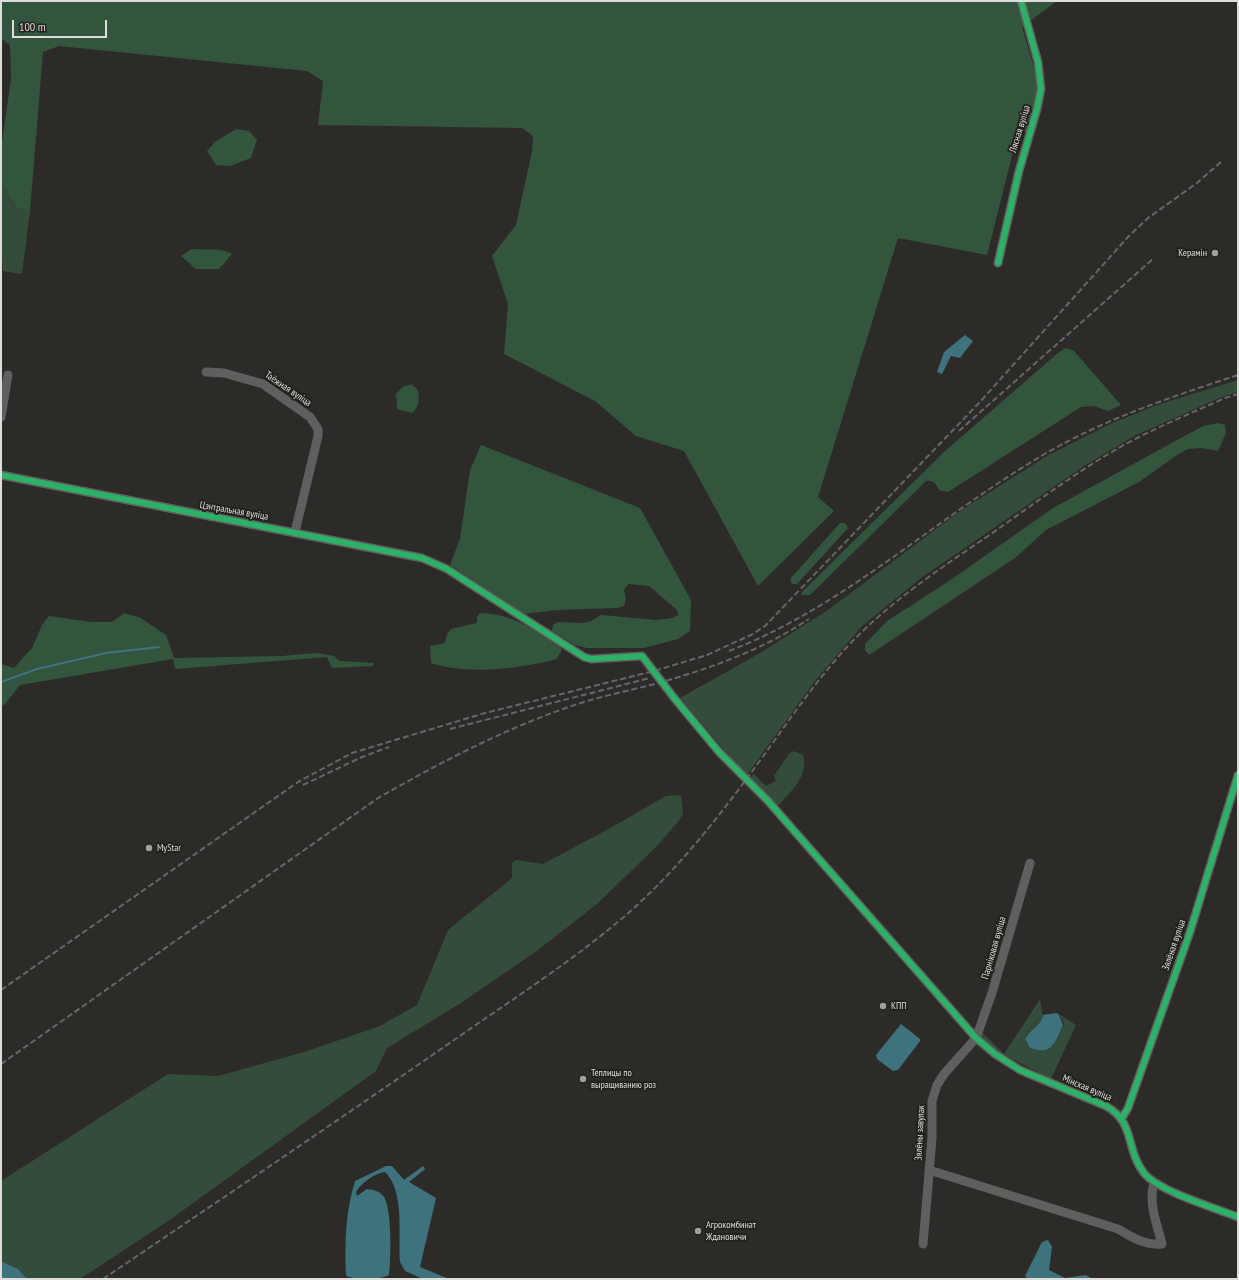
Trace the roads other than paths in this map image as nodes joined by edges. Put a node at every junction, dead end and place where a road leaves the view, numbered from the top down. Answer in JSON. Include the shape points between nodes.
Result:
{"nodes":[{"id":1,"x":1021,"y":1,"type":"edge"},
{"id":2,"x":998,"y":263,"type":"dead end"},
{"id":3,"x":206,"y":372,"type":"dead end"},
{"id":4,"x":8,"y":375,"type":"dead end"},
{"id":5,"x":1,"y":417,"type":"edge"},
{"id":6,"x":1,"y":475,"type":"edge"},
{"id":7,"x":295,"y":532,"type":"junction"},
{"id":8,"x":1238,"y":775,"type":"edge"},
{"id":9,"x":1030,"y":863,"type":"dead end"},
{"id":10,"x":976,"y":1038,"type":"junction"},
{"id":11,"x":1122,"y":1118,"type":"junction"},
{"id":12,"x":929,"y":1170,"type":"junction"},
{"id":13,"x":1154,"y":1183,"type":"junction"},
{"id":14,"x":1238,"y":1217,"type":"edge"},
{"id":15,"x":923,"y":1244,"type":"dead end"}],
"edges":[{"from":1,"to":2,"type":"street","name":"Лясная вуліца","via":[[1038,62],[1040,90]]},
{"from":3,"to":7,"type":"street","name":"Таёжная вуліца","via":[[224,373],[263,384],[310,417],[318,429]]},
{"from":4,"to":5,"type":"street"},
{"from":6,"to":7,"type":"street","name":"Цэнтральная вуліца","via":[[232,522]]},
{"from":7,"to":10,"type":"street","name":"Цэнтральная вуліца","via":[[422,558],[447,569],[584,657],[591,659],[642,656],[719,752],[768,801]]},
{"from":8,"to":11,"type":"street","name":"Зялёная вуліца","via":[[1190,932],[1128,1108]]},
{"from":9,"to":10,"type":"street","name":"Парніковая вуліца","via":[[992,993]]},
{"from":10,"to":11,"type":"street","name":"Мінская вуліца","via":[[1007,1063],[1106,1106]]},
{"from":10,"to":12,"type":"street","name":"Зялёны завулак","via":[[937,1085],[932,1101]]},
{"from":11,"to":13,"type":"street","via":[[1138,1163]]},
{"from":12,"to":13,"type":"street","via":[[1110,1226],[1148,1244],[1162,1244],[1152,1202]]},
{"from":12,"to":15,"type":"street","name":"Зялёны завулак"},
{"from":13,"to":14,"type":"street"}]}
